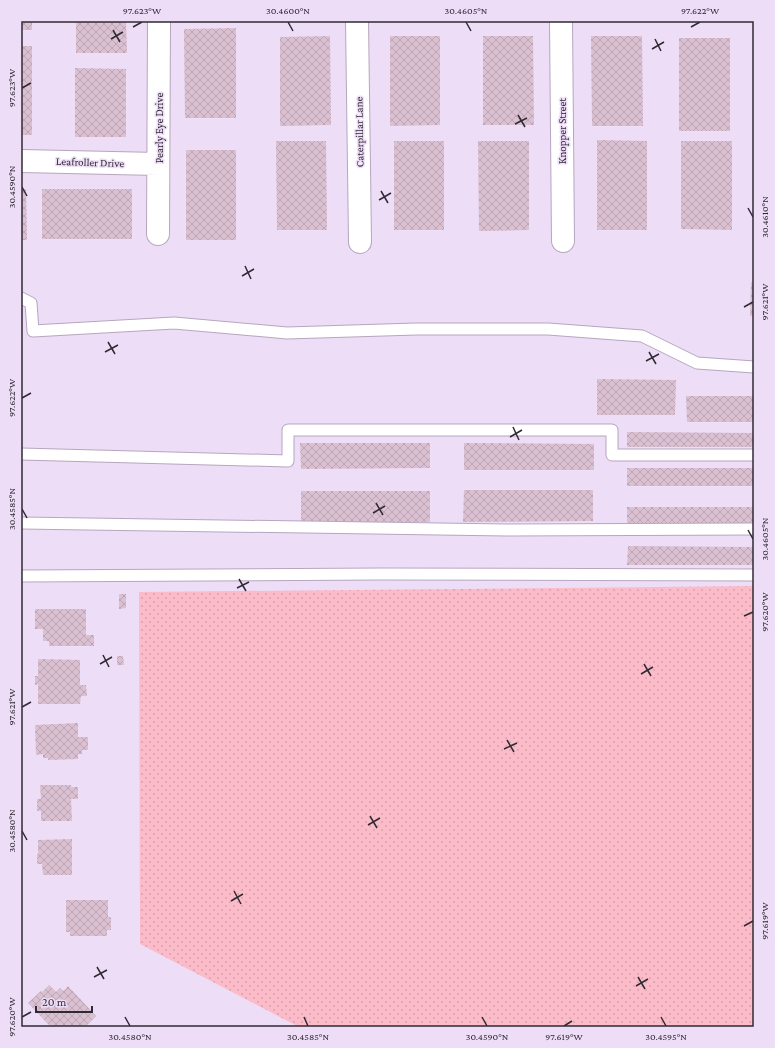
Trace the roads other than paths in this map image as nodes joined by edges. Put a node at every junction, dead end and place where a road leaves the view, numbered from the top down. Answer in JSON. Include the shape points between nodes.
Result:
{"nodes":[{"id":1,"x":159,"y":21,"type":"edge"},
{"id":2,"x":357,"y":21,"type":"edge"},
{"id":3,"x":561,"y":21,"type":"edge"},
{"id":4,"x":21,"y":161,"type":"edge"},
{"id":5,"x":158,"y":164,"type":"junction"},
{"id":6,"x":158,"y":234,"type":"dead end"},
{"id":7,"x":563,"y":241,"type":"dead end"},
{"id":8,"x":360,"y":242,"type":"dead end"},
{"id":9,"x":21,"y":298,"type":"edge"},
{"id":10,"x":754,"y":367,"type":"edge"},
{"id":11,"x":21,"y":454,"type":"edge"},
{"id":12,"x":754,"y":455,"type":"edge"},
{"id":13,"x":21,"y":523,"type":"edge"},
{"id":14,"x":754,"y":529,"type":"edge"},
{"id":15,"x":754,"y":575,"type":"edge"},
{"id":16,"x":21,"y":576,"type":"edge"}],
"edges":[{"from":1,"to":5,"type":"street","name":"Pearly Eye Drive"},
{"from":2,"to":8,"type":"street","name":"Caterpillar Lane"},
{"from":3,"to":7,"type":"street","name":"Knopper Street"},
{"from":4,"to":5,"type":"street","name":"Leafroller Drive"},
{"from":5,"to":6,"type":"street","name":"Pearly Eye Drive"},
{"from":9,"to":10,"type":"lane","via":[[31,303],[34,331],[174,323],[287,333],[416,329],[548,329],[642,336],[697,363]]},
{"from":11,"to":12,"type":"lane","via":[[288,461],[288,430],[612,430],[612,455]]},
{"from":13,"to":14,"type":"lane","via":[[507,530]]},
{"from":15,"to":16,"type":"lane"}]}
